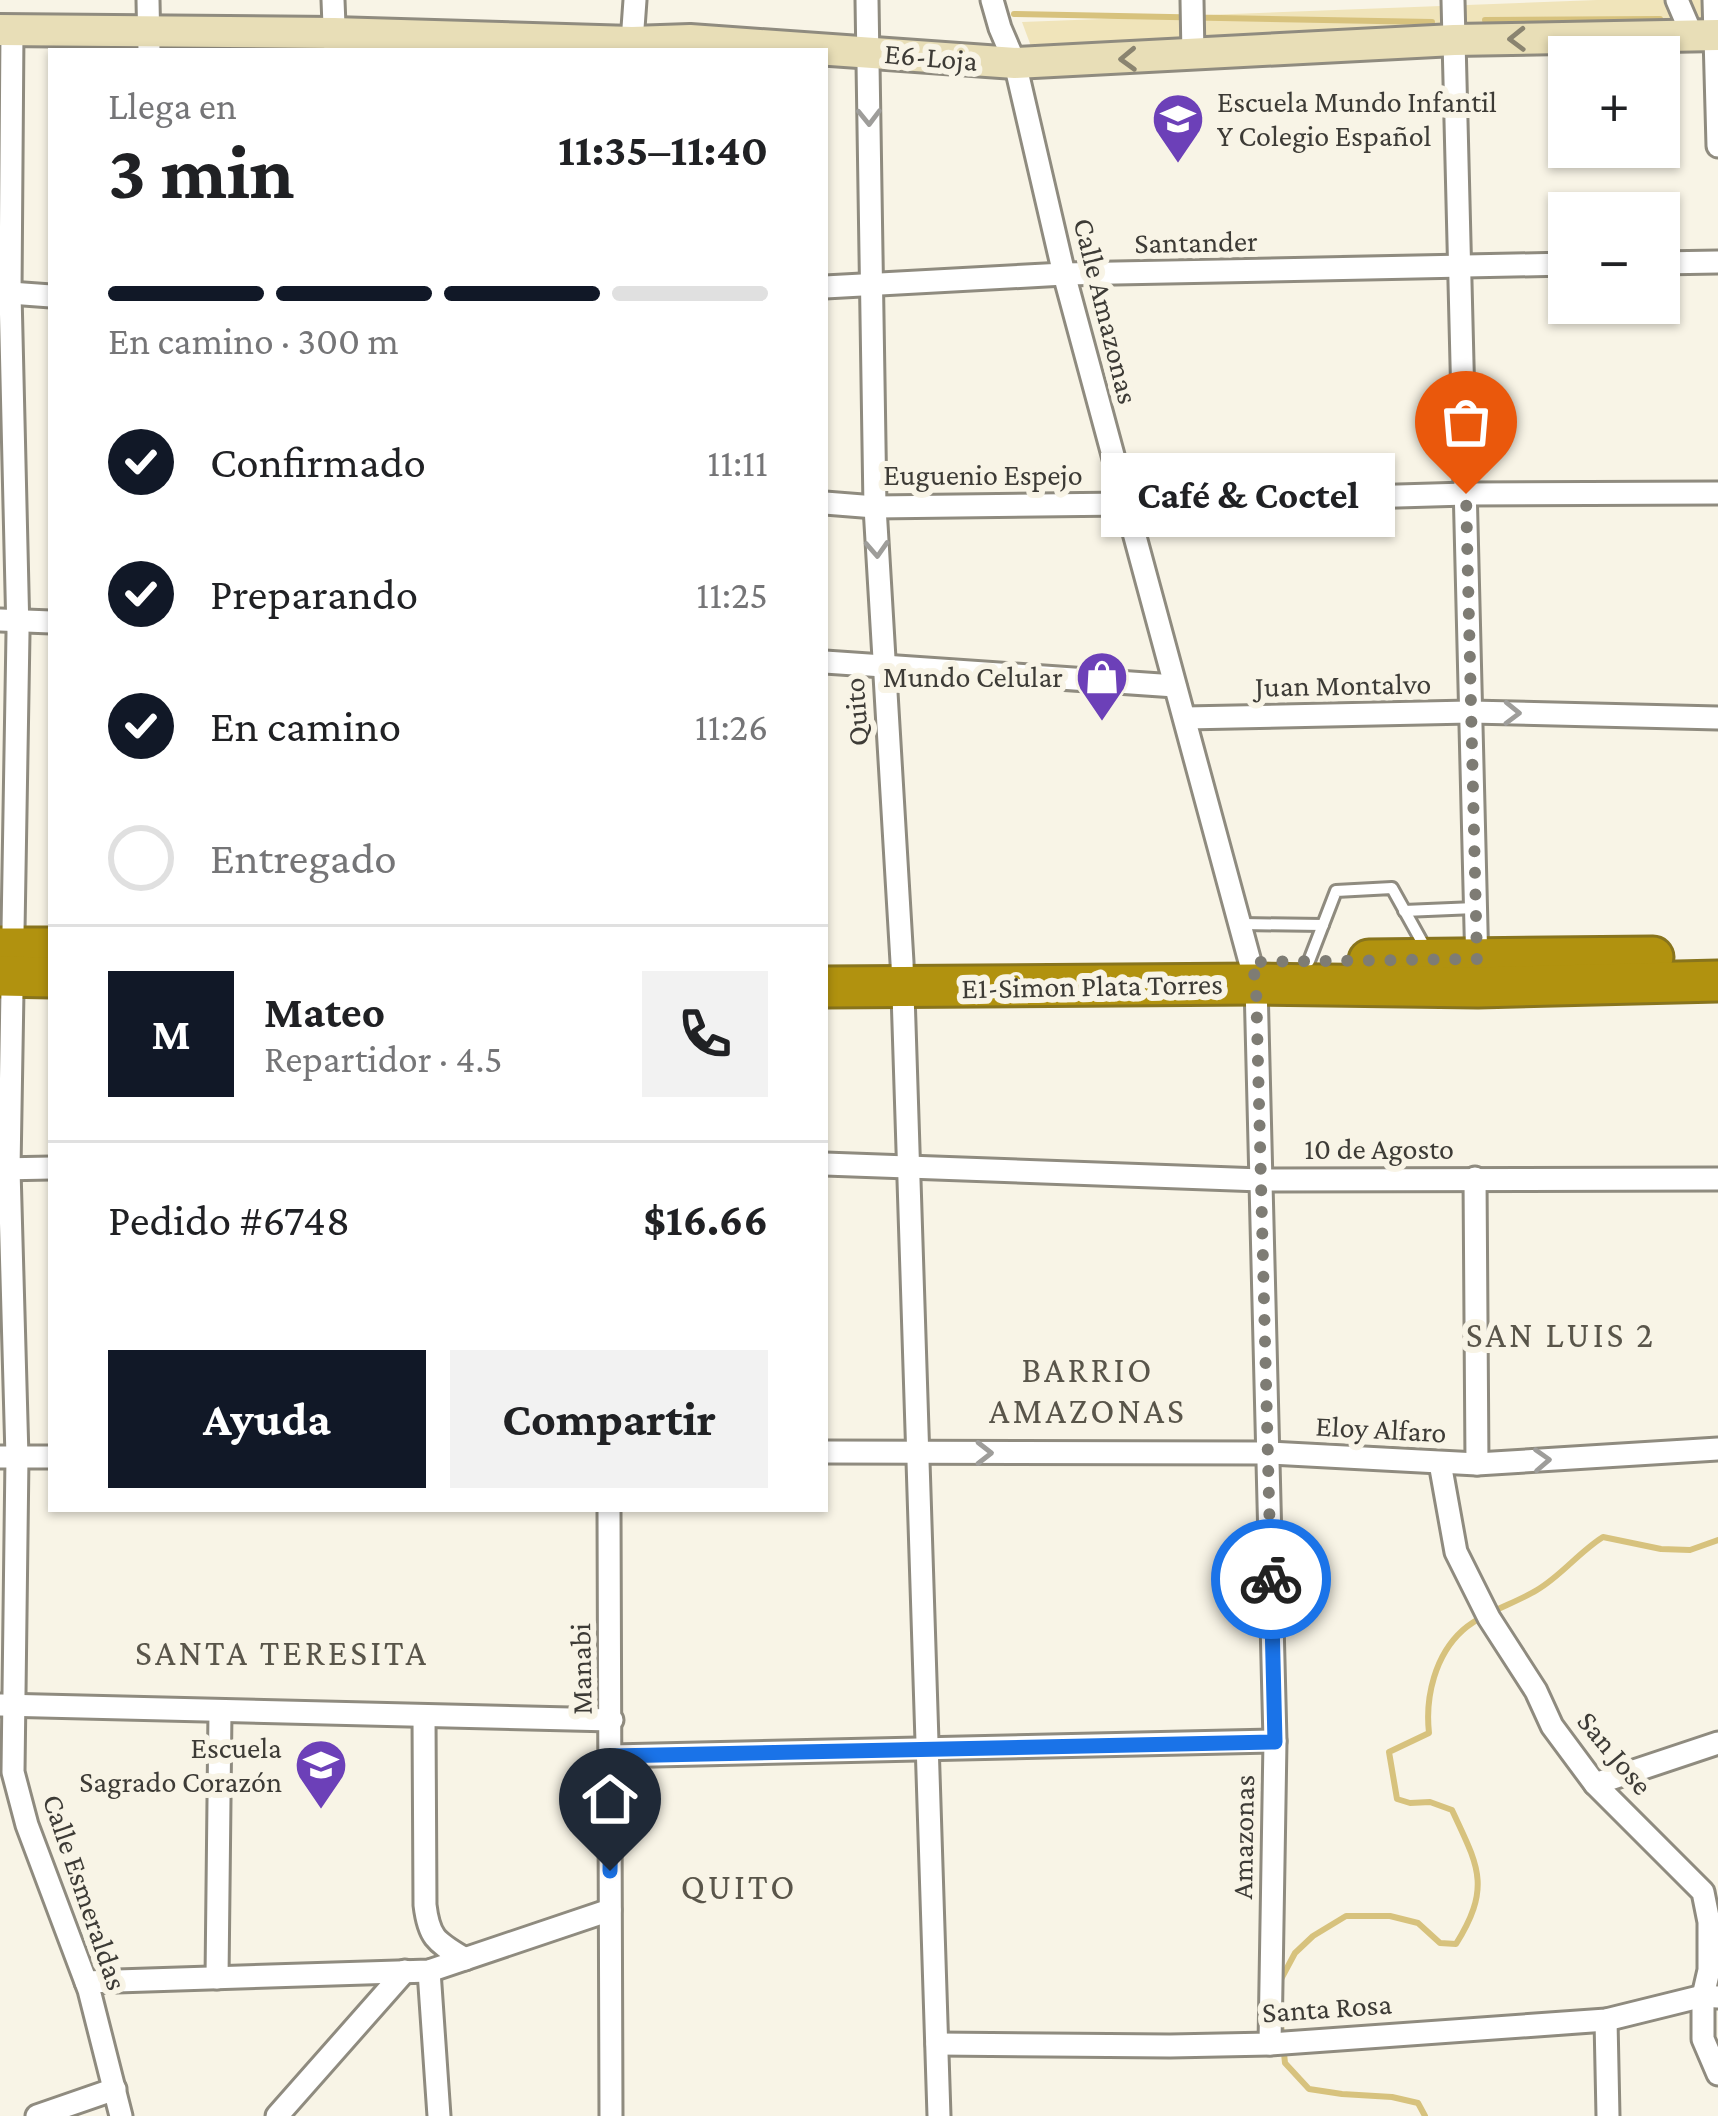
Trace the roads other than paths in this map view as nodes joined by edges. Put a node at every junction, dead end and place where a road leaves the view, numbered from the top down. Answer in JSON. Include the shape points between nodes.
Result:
{"nodes":[{"id":1,"x":334,"y":0,"type":"edge"},
{"id":2,"x":634,"y":0,"type":"edge"},
{"id":3,"x":867,"y":0,"type":"edge"},
{"id":4,"x":992,"y":0,"type":"edge"},
{"id":5,"x":1192,"y":0,"type":"edge"},
{"id":6,"x":1453,"y":0,"type":"edge"},
{"id":7,"x":1677,"y":0,"type":"edge"},
{"id":8,"x":1714,"y":0,"type":"edge"},
{"id":9,"x":149,"y":27,"type":"edge"},
{"id":10,"x":6,"y":30,"type":"edge"},
{"id":11,"x":1708,"y":35,"type":"edge"},
{"id":12,"x":1454,"y":40,"type":"junction"},
{"id":13,"x":334,"y":42,"type":"edge"},
{"id":14,"x":620,"y":45,"type":"edge"},
{"id":15,"x":690,"y":46,"type":"edge"},
{"id":16,"x":749,"y":48,"type":"edge"},
{"id":17,"x":828,"y":51,"type":"edge"},
{"id":18,"x":868,"y":52,"type":"junction"},
{"id":19,"x":1192,"y":56,"type":"junction"},
{"id":20,"x":1015,"y":64,"type":"junction"},
{"id":21,"x":1718,"y":146,"type":"edge"},
{"id":22,"x":1718,"y":262,"type":"edge"},
{"id":23,"x":1680,"y":263,"type":"edge"},
{"id":24,"x":1548,"y":264,"type":"edge"},
{"id":25,"x":1458,"y":265,"type":"junction"},
{"id":26,"x":1064,"y":274,"type":"junction"},
{"id":27,"x":828,"y":287,"type":"edge"},
{"id":28,"x":873,"y":287,"type":"junction"},
{"id":29,"x":10,"y":293,"type":"junction"},
{"id":30,"x":48,"y":296,"type":"edge"},
{"id":31,"x":1466,"y":494,"type":"junction"},
{"id":32,"x":1718,"y":494,"type":"edge"},
{"id":33,"x":828,"y":503,"type":"edge"},
{"id":34,"x":1126,"y":504,"type":"junction"},
{"id":35,"x":875,"y":507,"type":"junction"},
{"id":36,"x":8,"y":620,"type":"edge"},
{"id":37,"x":48,"y":622,"type":"edge"},
{"id":38,"x":828,"y":662,"type":"edge"},
{"id":39,"x":883,"y":666,"type":"junction"},
{"id":40,"x":1175,"y":686,"type":"junction"},
{"id":41,"x":1470,"y":712,"type":"junction"},
{"id":42,"x":1185,"y":718,"type":"junction"},
{"id":43,"x":1718,"y":718,"type":"edge"},
{"id":44,"x":1475,"y":908,"type":"junction"},
{"id":45,"x":1404,"y":910,"type":"junction"},
{"id":46,"x":1316,"y":943,"type":"junction"},
{"id":47,"x":1718,"y":956,"type":"edge"},
{"id":48,"x":1250,"y":957,"type":"junction"},
{"id":49,"x":1432,"y":959,"type":"junction"},
{"id":50,"x":22,"y":962,"type":"edge"},
{"id":51,"x":828,"y":962,"type":"edge"},
{"id":52,"x":1477,"y":973,"type":"junction"},
{"id":53,"x":902,"y":975,"type":"junction"},
{"id":54,"x":1718,"y":981,"type":"edge"},
{"id":55,"x":828,"y":987,"type":"edge"},
{"id":56,"x":828,"y":1164,"type":"edge"},
{"id":57,"x":908,"y":1167,"type":"junction"},
{"id":58,"x":48,"y":1168,"type":"edge"},
{"id":59,"x":4,"y":1169,"type":"edge"},
{"id":60,"x":1474,"y":1178,"type":"junction"},
{"id":61,"x":1718,"y":1179,"type":"edge"},
{"id":62,"x":1261,"y":1180,"type":"junction"},
{"id":63,"x":1718,"y":1449,"type":"edge"},
{"id":64,"x":828,"y":1453,"type":"edge"},
{"id":65,"x":916,"y":1453,"type":"junction"},
{"id":66,"x":1269,"y":1453,"type":"junction"},
{"id":67,"x":48,"y":1456,"type":"edge"},
{"id":68,"x":8,"y":1457,"type":"edge"},
{"id":69,"x":1440,"y":1463,"type":"junction"},
{"id":70,"x":1478,"y":1464,"type":"junction"},
{"id":71,"x":609,"y":1512,"type":"edge"},
{"id":72,"x":6,"y":1705,"type":"edge"},
{"id":73,"x":220,"y":1711,"type":"junction"},
{"id":74,"x":424,"y":1716,"type":"junction"},
{"id":75,"x":612,"y":1720,"type":"junction"},
{"id":76,"x":1275,"y":1742,"type":"junction"},
{"id":77,"x":1718,"y":1743,"type":"edge"},
{"id":78,"x":928,"y":1749,"type":"junction"},
{"id":79,"x":612,"y":1756,"type":"junction"},
{"id":80,"x":1595,"y":1784,"type":"junction"},
{"id":81,"x":610,"y":1910,"type":"junction"},
{"id":82,"x":465,"y":1959,"type":"junction"},
{"id":83,"x":405,"y":1971,"type":"junction"},
{"id":84,"x":429,"y":1971,"type":"junction"},
{"id":85,"x":217,"y":1978,"type":"junction"},
{"id":86,"x":86,"y":1982,"type":"junction"},
{"id":87,"x":1711,"y":1997,"type":"edge"},
{"id":88,"x":1606,"y":2020,"type":"junction"},
{"id":89,"x":937,"y":2044,"type":"junction"},
{"id":90,"x":1270,"y":2044,"type":"junction"},
{"id":91,"x":1718,"y":2074,"type":"edge"},
{"id":92,"x":115,"y":2089,"type":"junction"},
{"id":93,"x":37,"y":2116,"type":"edge"},
{"id":94,"x":121,"y":2116,"type":"edge"},
{"id":95,"x":277,"y":2116,"type":"edge"},
{"id":96,"x":439,"y":2116,"type":"edge"},
{"id":97,"x":611,"y":2116,"type":"edge"},
{"id":98,"x":939,"y":2116,"type":"edge"},
{"id":99,"x":1608,"y":2116,"type":"edge"}],
"edges":[{"from":1,"to":13,"type":"street"},
{"from":2,"to":14,"type":"street"},
{"from":3,"to":18,"type":"street","name":"Quito"},
{"from":4,"to":20,"type":"street","name":"Calle Amazonas"},
{"from":5,"to":19,"type":"street"},
{"from":6,"to":12,"type":"street"},
{"from":7,"to":11,"type":"street"},
{"from":8,"to":11,"type":"street"},
{"from":9,"to":10,"type":"main road","name":"E6-Loja"},
{"from":9,"to":13,"type":"main road","name":"E6-Loja"},
{"from":10,"to":29,"type":"street","name":"Calle Esmeraldas"},
{"from":11,"to":12,"type":"main road","name":"E6-Loja","one_way":true},
{"from":11,"to":21,"type":"street"},
{"from":12,"to":19,"type":"main road","name":"E6-Loja"},
{"from":12,"to":25,"type":"street"},
{"from":13,"to":14,"type":"main road","name":"E6-Loja"},
{"from":14,"to":15,"type":"main road","name":"E6-Loja"},
{"from":15,"to":16,"type":"main road","name":"E6-Loja"},
{"from":17,"to":18,"type":"main road","name":"E6-Loja"},
{"from":18,"to":20,"type":"main road","name":"E6-Loja"},
{"from":18,"to":28,"type":"street","name":"Quito","one_way":true},
{"from":19,"to":20,"type":"main road","name":"E6-Loja","one_way":true},
{"from":20,"to":26,"type":"street","name":"Calle Amazonas"},
{"from":22,"to":23,"type":"street"},
{"from":24,"to":25,"type":"street","name":"Santander"},
{"from":25,"to":26,"type":"street","name":"Santander"},
{"from":25,"to":31,"type":"street"},
{"from":26,"to":28,"type":"street","name":"Santander"},
{"from":26,"to":34,"type":"street","name":"Calle Amazonas"},
{"from":27,"to":28,"type":"street","name":"Santander"},
{"from":28,"to":35,"type":"street","name":"Quito"},
{"from":29,"to":30,"type":"street"},
{"from":29,"to":36,"type":"street","name":"Calle Esmeraldas"},
{"from":31,"to":32,"type":"street","name":"Euguenio Espejo"},
{"from":31,"to":34,"type":"street","name":"Euguenio Espejo"},
{"from":31,"to":41,"type":"street"},
{"from":33,"to":35,"type":"street","name":"Euguenio Espejo"},
{"from":34,"to":35,"type":"street","name":"Euguenio Espejo"},
{"from":34,"to":40,"type":"street","name":"Calle Amazonas"},
{"from":35,"to":39,"type":"street","name":"Quito","one_way":true},
{"from":36,"to":37,"type":"street"},
{"from":36,"to":50,"type":"street","name":"Calle Esmeraldas"},
{"from":38,"to":39,"type":"street"},
{"from":39,"to":40,"type":"street"},
{"from":39,"to":53,"type":"street","name":"Quito"},
{"from":40,"to":42,"type":"street","name":"Calle Amazonas"},
{"from":41,"to":42,"type":"street","name":"Juan Montalvo"},
{"from":41,"to":43,"type":"street","name":"Juan Montalvo","one_way":true},
{"from":41,"to":44,"type":"street"},
{"from":42,"to":48,"type":"street","name":"Calle Amazonas"},
{"from":44,"to":45,"type":"lane"},
{"from":44,"to":52,"type":"street"},
{"from":45,"to":46,"type":"lane","via":[[1392,888],[1336,891]]},
{"from":45,"to":49,"type":"lane"},
{"from":46,"to":48,"type":"highway"},
{"from":46,"to":49,"type":"highway"},
{"from":47,"to":52,"type":"highway"},
{"from":48,"to":52,"type":"highway","name":"E1-Simon Plata Torres"},
{"from":48,"to":53,"type":"highway","name":"E1-Simon Plata Torres"},
{"from":48,"to":62,"type":"street","name":"Amazonas"},
{"from":49,"to":52,"type":"highway"},
{"from":50,"to":59,"type":"street","name":"Calle Esmeraldas"},
{"from":51,"to":53,"type":"highway"},
{"from":52,"to":54,"type":"highway","name":"E1-Simon Plata Torres"},
{"from":53,"to":55,"type":"highway","name":"E1-Simon Plata Torres"},
{"from":53,"to":57,"type":"street","name":"Quito"},
{"from":56,"to":57,"type":"street","name":"10 de Agosto"},
{"from":57,"to":62,"type":"street","name":"10 de Agosto"},
{"from":57,"to":65,"type":"street","name":"Quito"},
{"from":58,"to":59,"type":"street"},
{"from":59,"to":68,"type":"street","name":"Calle Esmeraldas"},
{"from":60,"to":61,"type":"street","name":"10 de Agosto"},
{"from":60,"to":62,"type":"street","name":"10 de Agosto"},
{"from":60,"to":70,"type":"street"},
{"from":62,"to":66,"type":"street","name":"Amazonas"},
{"from":70,"to":63,"type":"street","name":"Eloy Alfaro","one_way":true},
{"from":64,"to":65,"type":"street","name":"Eloy Alfaro"},
{"from":65,"to":66,"type":"street","name":"Eloy Alfaro","one_way":true},
{"from":65,"to":78,"type":"street","name":"Quito"},
{"from":66,"to":69,"type":"street","name":"Eloy Alfaro"},
{"from":66,"to":76,"type":"street","name":"Amazonas"},
{"from":67,"to":68,"type":"street"},
{"from":68,"to":72,"type":"street","name":"Calle Esmeraldas"},
{"from":69,"to":70,"type":"street","name":"Eloy Alfaro"},
{"from":69,"to":80,"type":"street","name":"San Jose","via":[[1456,1552],[1552,1726]]},
{"from":71,"to":75,"type":"street","name":"Manabi"},
{"from":72,"to":73,"type":"street"},
{"from":72,"to":86,"type":"street","name":"Calle Esmeraldas","via":[[26,1825]]},
{"from":73,"to":74,"type":"street"},
{"from":73,"to":85,"type":"street"},
{"from":74,"to":75,"type":"street"},
{"from":74,"to":82,"type":"street","via":[[428,1930]]},
{"from":75,"to":79,"type":"street","name":"Manabi"},
{"from":76,"to":78,"type":"street"},
{"from":76,"to":90,"type":"street","name":"Amazonas"},
{"from":77,"to":80,"type":"street"},
{"from":78,"to":79,"type":"street"},
{"from":78,"to":89,"type":"street","name":"Quito"},
{"from":79,"to":81,"type":"street","name":"Manabi"},
{"from":80,"to":87,"type":"street","name":"San Jose","via":[[1703,1892]]},
{"from":81,"to":82,"type":"street"},
{"from":81,"to":97,"type":"street","name":"Manabi"},
{"from":82,"to":84,"type":"street"},
{"from":83,"to":84,"type":"street"},
{"from":83,"to":85,"type":"street"},
{"from":83,"to":95,"type":"street"},
{"from":84,"to":96,"type":"street"},
{"from":85,"to":86,"type":"street"},
{"from":86,"to":92,"type":"street","name":"Calle Esmeraldas"},
{"from":87,"to":88,"type":"street","name":"Santa Rosa"},
{"from":87,"to":91,"type":"street","name":"San Jose","via":[[1703,2039]]},
{"from":88,"to":90,"type":"street","name":"Santa Rosa"},
{"from":88,"to":99,"type":"street"},
{"from":89,"to":90,"type":"street","name":"Santa Rosa"},
{"from":89,"to":98,"type":"street","name":"Quito"},
{"from":92,"to":93,"type":"street"},
{"from":92,"to":94,"type":"street","name":"Calle Esmeraldas"}]}
